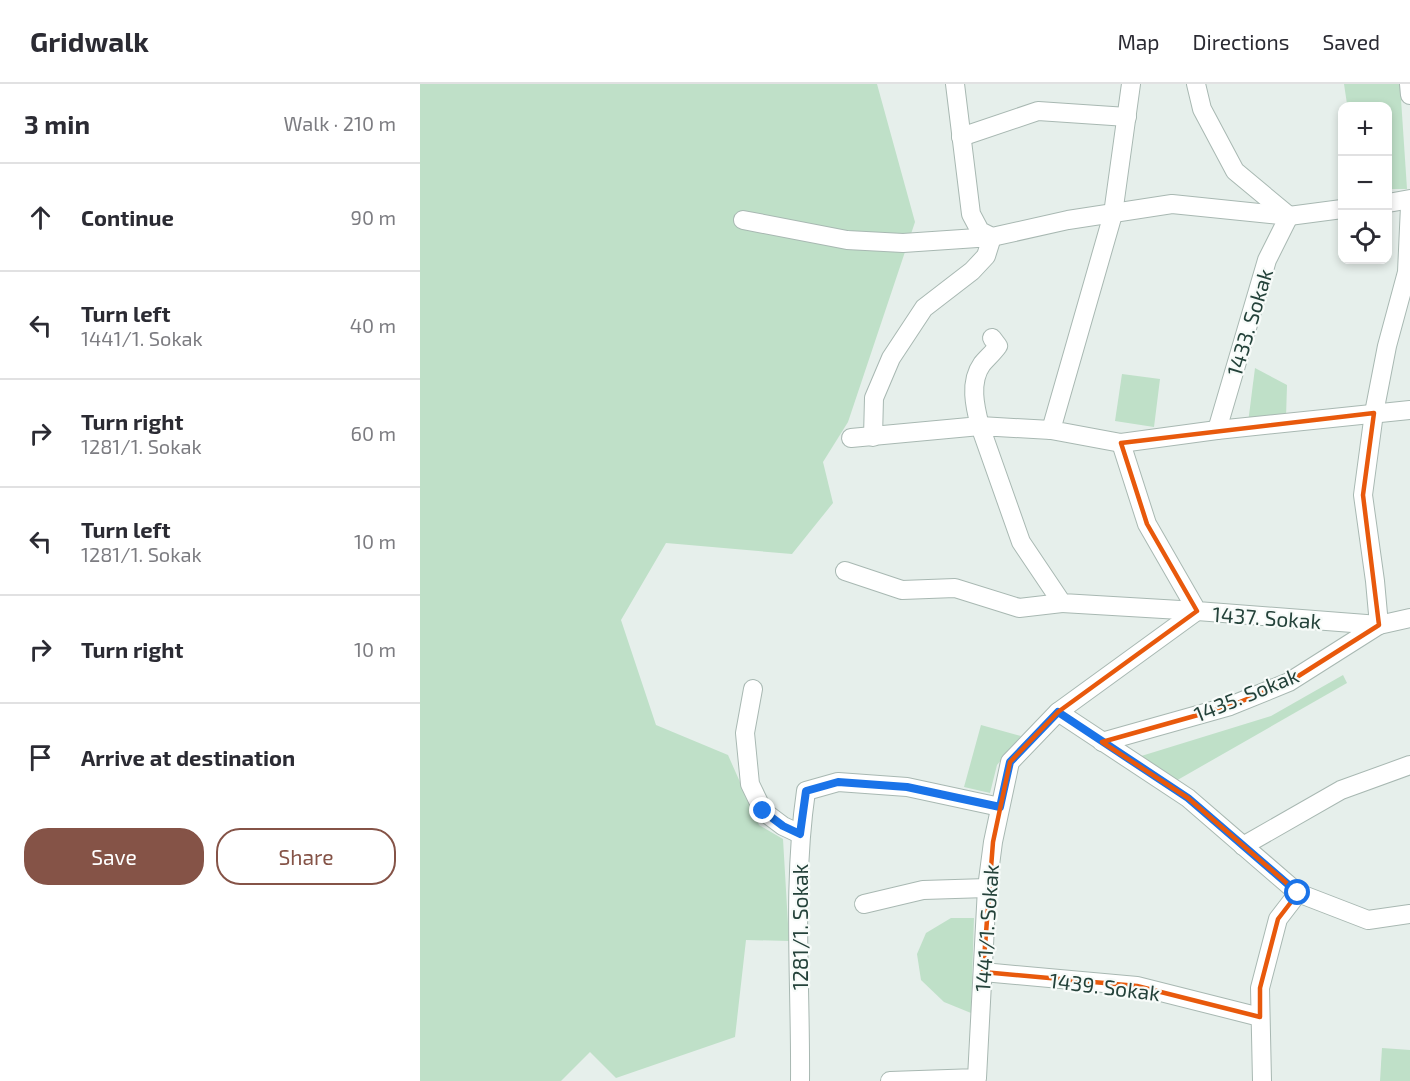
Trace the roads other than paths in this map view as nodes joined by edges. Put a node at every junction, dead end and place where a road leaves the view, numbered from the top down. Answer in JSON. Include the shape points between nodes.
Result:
{"nodes":[{"id":1,"x":955,"y":84,"type":"edge"},
{"id":2,"x":1131,"y":84,"type":"edge"},
{"id":3,"x":1196,"y":84,"type":"edge"},
{"id":4,"x":1409,"y":84,"type":"edge"},
{"id":5,"x":1410,"y":95,"type":"edge"},
{"id":6,"x":1127,"y":117,"type":"junction"},
{"id":7,"x":961,"y":137,"type":"junction"},
{"id":8,"x":1410,"y":200,"type":"edge"},
{"id":9,"x":1392,"y":202,"type":"edge"},
{"id":10,"x":1410,"y":206,"type":"edge"},
{"id":11,"x":1338,"y":210,"type":"edge"},
{"id":12,"x":1113,"y":214,"type":"junction"},
{"id":13,"x":1289,"y":216,"type":"junction"},
{"id":14,"x":743,"y":220,"type":"dead end"},
{"id":15,"x":992,"y":237,"type":"junction"},
{"id":16,"x":1408,"y":278,"type":"edge"},
{"id":17,"x":992,"y":338,"type":"dead end"},
{"id":18,"x":1410,"y":410,"type":"edge"},
{"id":19,"x":1374,"y":413,"type":"junction"},
{"id":20,"x":980,"y":426,"type":"junction"},
{"id":21,"x":1051,"y":430,"type":"junction"},
{"id":22,"x":1217,"y":430,"type":"junction"},
{"id":23,"x":873,"y":437,"type":"junction"},
{"id":24,"x":851,"y":438,"type":"dead end"},
{"id":25,"x":1121,"y":443,"type":"junction"},
{"id":26,"x":845,"y":571,"type":"dead end"},
{"id":27,"x":1062,"y":603,"type":"junction"},
{"id":28,"x":1197,"y":611,"type":"junction"},
{"id":29,"x":1410,"y":618,"type":"edge"},
{"id":30,"x":1379,"y":625,"type":"junction"},
{"id":31,"x":753,"y":688,"type":"dead end"},
{"id":32,"x":1058,"y":712,"type":"junction"},
{"id":33,"x":1102,"y":742,"type":"junction"},
{"id":34,"x":1410,"y":765,"type":"edge"},
{"id":35,"x":1000,"y":807,"type":"junction"},
{"id":36,"x":800,"y":834,"type":"junction"},
{"id":37,"x":1243,"y":846,"type":"junction"},
{"id":38,"x":987,"y":888,"type":"junction"},
{"id":39,"x":1298,"y":893,"type":"junction"},
{"id":40,"x":864,"y":904,"type":"dead end"},
{"id":41,"x":1410,"y":914,"type":"edge"},
{"id":42,"x":983,"y":972,"type":"junction"},
{"id":43,"x":1260,"y":1017,"type":"junction"},
{"id":44,"x":979,"y":1080,"type":"edge"},
{"id":45,"x":800,"y":1081,"type":"edge"},
{"id":46,"x":890,"y":1081,"type":"edge"},
{"id":47,"x":1262,"y":1081,"type":"edge"}],
"edges":[{"from":1,"to":7,"type":"street"},
{"from":2,"to":6,"type":"street"},
{"from":3,"to":13,"type":"street","via":[[1202,109],[1235,171]]},
{"from":4,"to":5,"type":"street"},
{"from":6,"to":7,"type":"street","via":[[1038,111]]},
{"from":6,"to":12,"type":"street"},
{"from":7,"to":15,"type":"street","via":[[970,214],[980,231]]},
{"from":8,"to":9,"type":"street"},
{"from":10,"to":16,"type":"street"},
{"from":11,"to":13,"type":"street"},
{"from":12,"to":13,"type":"street","via":[[1172,204]]},
{"from":12,"to":15,"type":"street"},
{"from":12,"to":21,"type":"street"},
{"from":13,"to":22,"type":"street","name":"1433. Sokak","via":[[1267,260]]},
{"from":14,"to":15,"type":"street","via":[[847,240],[903,243]]},
{"from":15,"to":23,"type":"street","via":[[986,256],[924,308],[891,358],[874,398]]},
{"from":16,"to":19,"type":"street"},
{"from":17,"to":20,"type":"street","via":[[998,346],[982,365],[975,386],[974,404]]},
{"from":18,"to":19,"type":"street"},
{"from":19,"to":22,"type":"street"},
{"from":19,"to":30,"type":"street","via":[[1363,495]]},
{"from":20,"to":21,"type":"street"},
{"from":20,"to":23,"type":"street"},
{"from":20,"to":27,"type":"street","via":[[1021,542]]},
{"from":21,"to":25,"type":"street"},
{"from":22,"to":25,"type":"street"},
{"from":23,"to":24,"type":"street"},
{"from":25,"to":28,"type":"street","name":"1437. Sokak","via":[[1147,524]]},
{"from":26,"to":27,"type":"street","via":[[902,590],[955,588],[1019,608]]},
{"from":27,"to":28,"type":"street"},
{"from":28,"to":30,"type":"street","name":"1437. Sokak"},
{"from":28,"to":32,"type":"street","name":"1441/1. Sokak"},
{"from":29,"to":30,"type":"street"},
{"from":30,"to":33,"type":"street","name":"1435. Sokak","via":[[1288,682],[1230,706]]},
{"from":31,"to":36,"type":"street","via":[[746,733],[750,784],[763,811]]},
{"from":32,"to":33,"type":"street"},
{"from":32,"to":35,"type":"street","name":"1441/1. Sokak","via":[[1010,762]]},
{"from":33,"to":37,"type":"street","via":[[1188,798]]},
{"from":34,"to":37,"type":"street","via":[[1341,789]]},
{"from":35,"to":36,"type":"street","name":"1281/1. Sokak","via":[[907,787],[838,782],[806,791]]},
{"from":35,"to":38,"type":"street","name":"1441/1. Sokak"},
{"from":36,"to":45,"type":"street","name":"1281/1. Sokak"},
{"from":37,"to":39,"type":"street"},
{"from":38,"to":40,"type":"street","via":[[923,890]]},
{"from":38,"to":42,"type":"street","name":"1441/1. Sokak"},
{"from":39,"to":41,"type":"street","via":[[1368,920]]},
{"from":39,"to":43,"type":"street","via":[[1278,919],[1260,988]]},
{"from":42,"to":43,"type":"street","name":"1439. Sokak","via":[[1137,986]]},
{"from":42,"to":44,"type":"street","name":"1441/1. Sokak"},
{"from":43,"to":47,"type":"street"},
{"from":44,"to":46,"type":"street","name":"1441/1. Sokak"}]}
